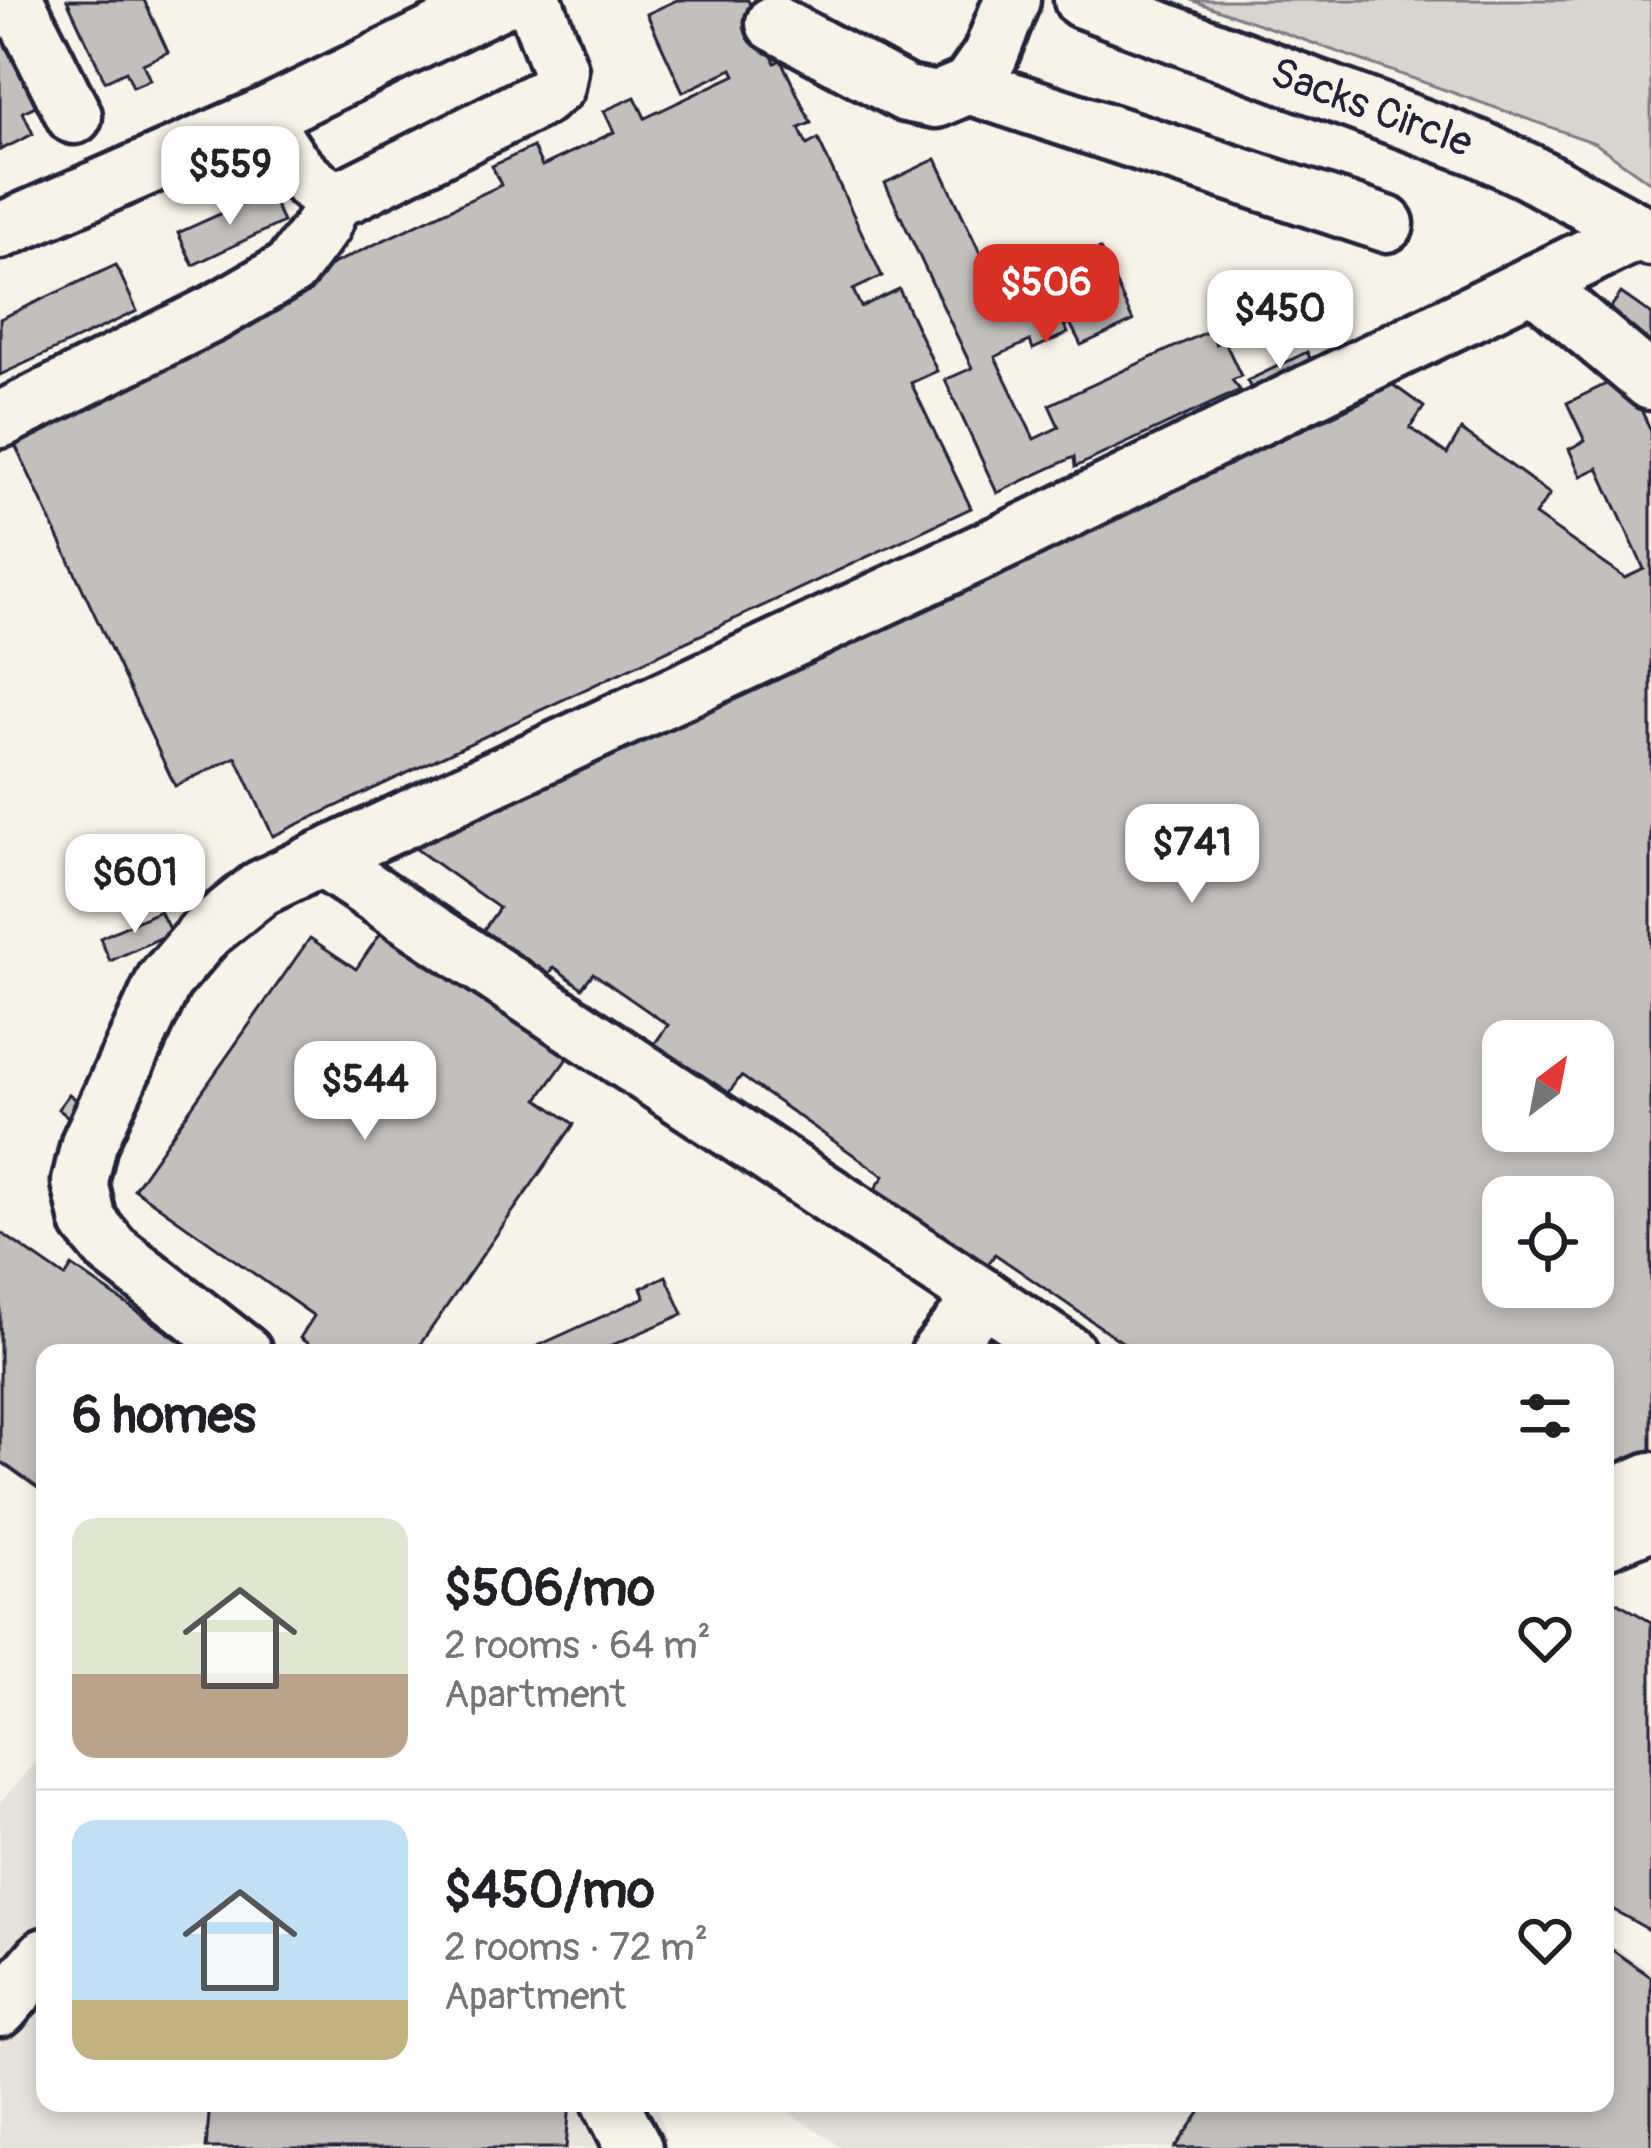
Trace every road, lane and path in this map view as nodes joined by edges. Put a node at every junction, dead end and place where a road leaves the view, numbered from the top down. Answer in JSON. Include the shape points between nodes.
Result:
{"nodes":[{"id":1,"x":16,"y":0,"type":"edge"},
{"id":2,"x":503,"y":0,"type":"edge"},
{"id":3,"x":534,"y":0,"type":"edge"},
{"id":4,"x":1012,"y":0,"type":"edge"},
{"id":5,"x":1082,"y":0,"type":"edge"},
{"id":6,"x":774,"y":23,"type":"dead end"},
{"id":7,"x":969,"y":86,"type":"junction"},
{"id":8,"x":74,"y":116,"type":"dead end"},
{"id":9,"x":262,"y":117,"type":"junction"},
{"id":10,"x":334,"y":198,"type":"junction"},
{"id":11,"x":1387,"y":224,"type":"dead end"},
{"id":12,"x":0,"y":231,"type":"edge"},
{"id":13,"x":1645,"y":235,"type":"edge"},
{"id":14,"x":1533,"y":283,"type":"junction"},
{"id":15,"x":1651,"y":382,"type":"edge"},
{"id":16,"x":0,"y":420,"type":"edge"},
{"id":17,"x":321,"y":859,"type":"junction"},
{"id":18,"x":985,"y":1298,"type":"junction"},
{"id":19,"x":232,"y":1344,"type":"edge"},
{"id":20,"x":947,"y":1344,"type":"edge"},
{"id":21,"x":1054,"y":1344,"type":"edge"},
{"id":22,"x":1651,"y":1480,"type":"edge"},
{"id":23,"x":1614,"y":1496,"type":"edge"},
{"id":24,"x":1651,"y":1522,"type":"edge"},
{"id":25,"x":1614,"y":1537,"type":"edge"},
{"id":26,"x":36,"y":1967,"type":"edge"},
{"id":27,"x":0,"y":2009,"type":"edge"},
{"id":28,"x":616,"y":2112,"type":"edge"},
{"id":29,"x":634,"y":2148,"type":"edge"}],
"edges":[{"from":1,"to":8,"type":"street"},
{"from":2,"to":9,"type":"street"},
{"from":3,"to":10,"type":"street","via":[[560,70],[556,86]]},
{"from":4,"to":7,"type":"street","via":[[991,56]]},
{"from":5,"to":13,"type":"street","name":"Sacks Circle","via":[[1478,148]]},
{"from":6,"to":7,"type":"street","via":[[906,94],[936,100]]},
{"from":7,"to":11,"type":"street"},
{"from":9,"to":10,"type":"street","via":[[293,168]]},
{"from":9,"to":12,"type":"street"},
{"from":10,"to":16,"type":"street","via":[[290,268]]},
{"from":13,"to":14,"type":"street"},
{"from":14,"to":15,"type":"street"},
{"from":14,"to":17,"type":"street","via":[[1009,539]]},
{"from":17,"to":18,"type":"street"},
{"from":17,"to":19,"type":"street","via":[[261,888],[206,932],[164,981],[88,1143],[80,1182],[89,1222],[112,1250]]},
{"from":18,"to":20,"type":"street"},
{"from":18,"to":21,"type":"street"},
{"from":22,"to":23,"type":"street"},
{"from":24,"to":25,"type":"street"},
{"from":26,"to":27,"type":"street"},
{"from":28,"to":29,"type":"street"}]}
